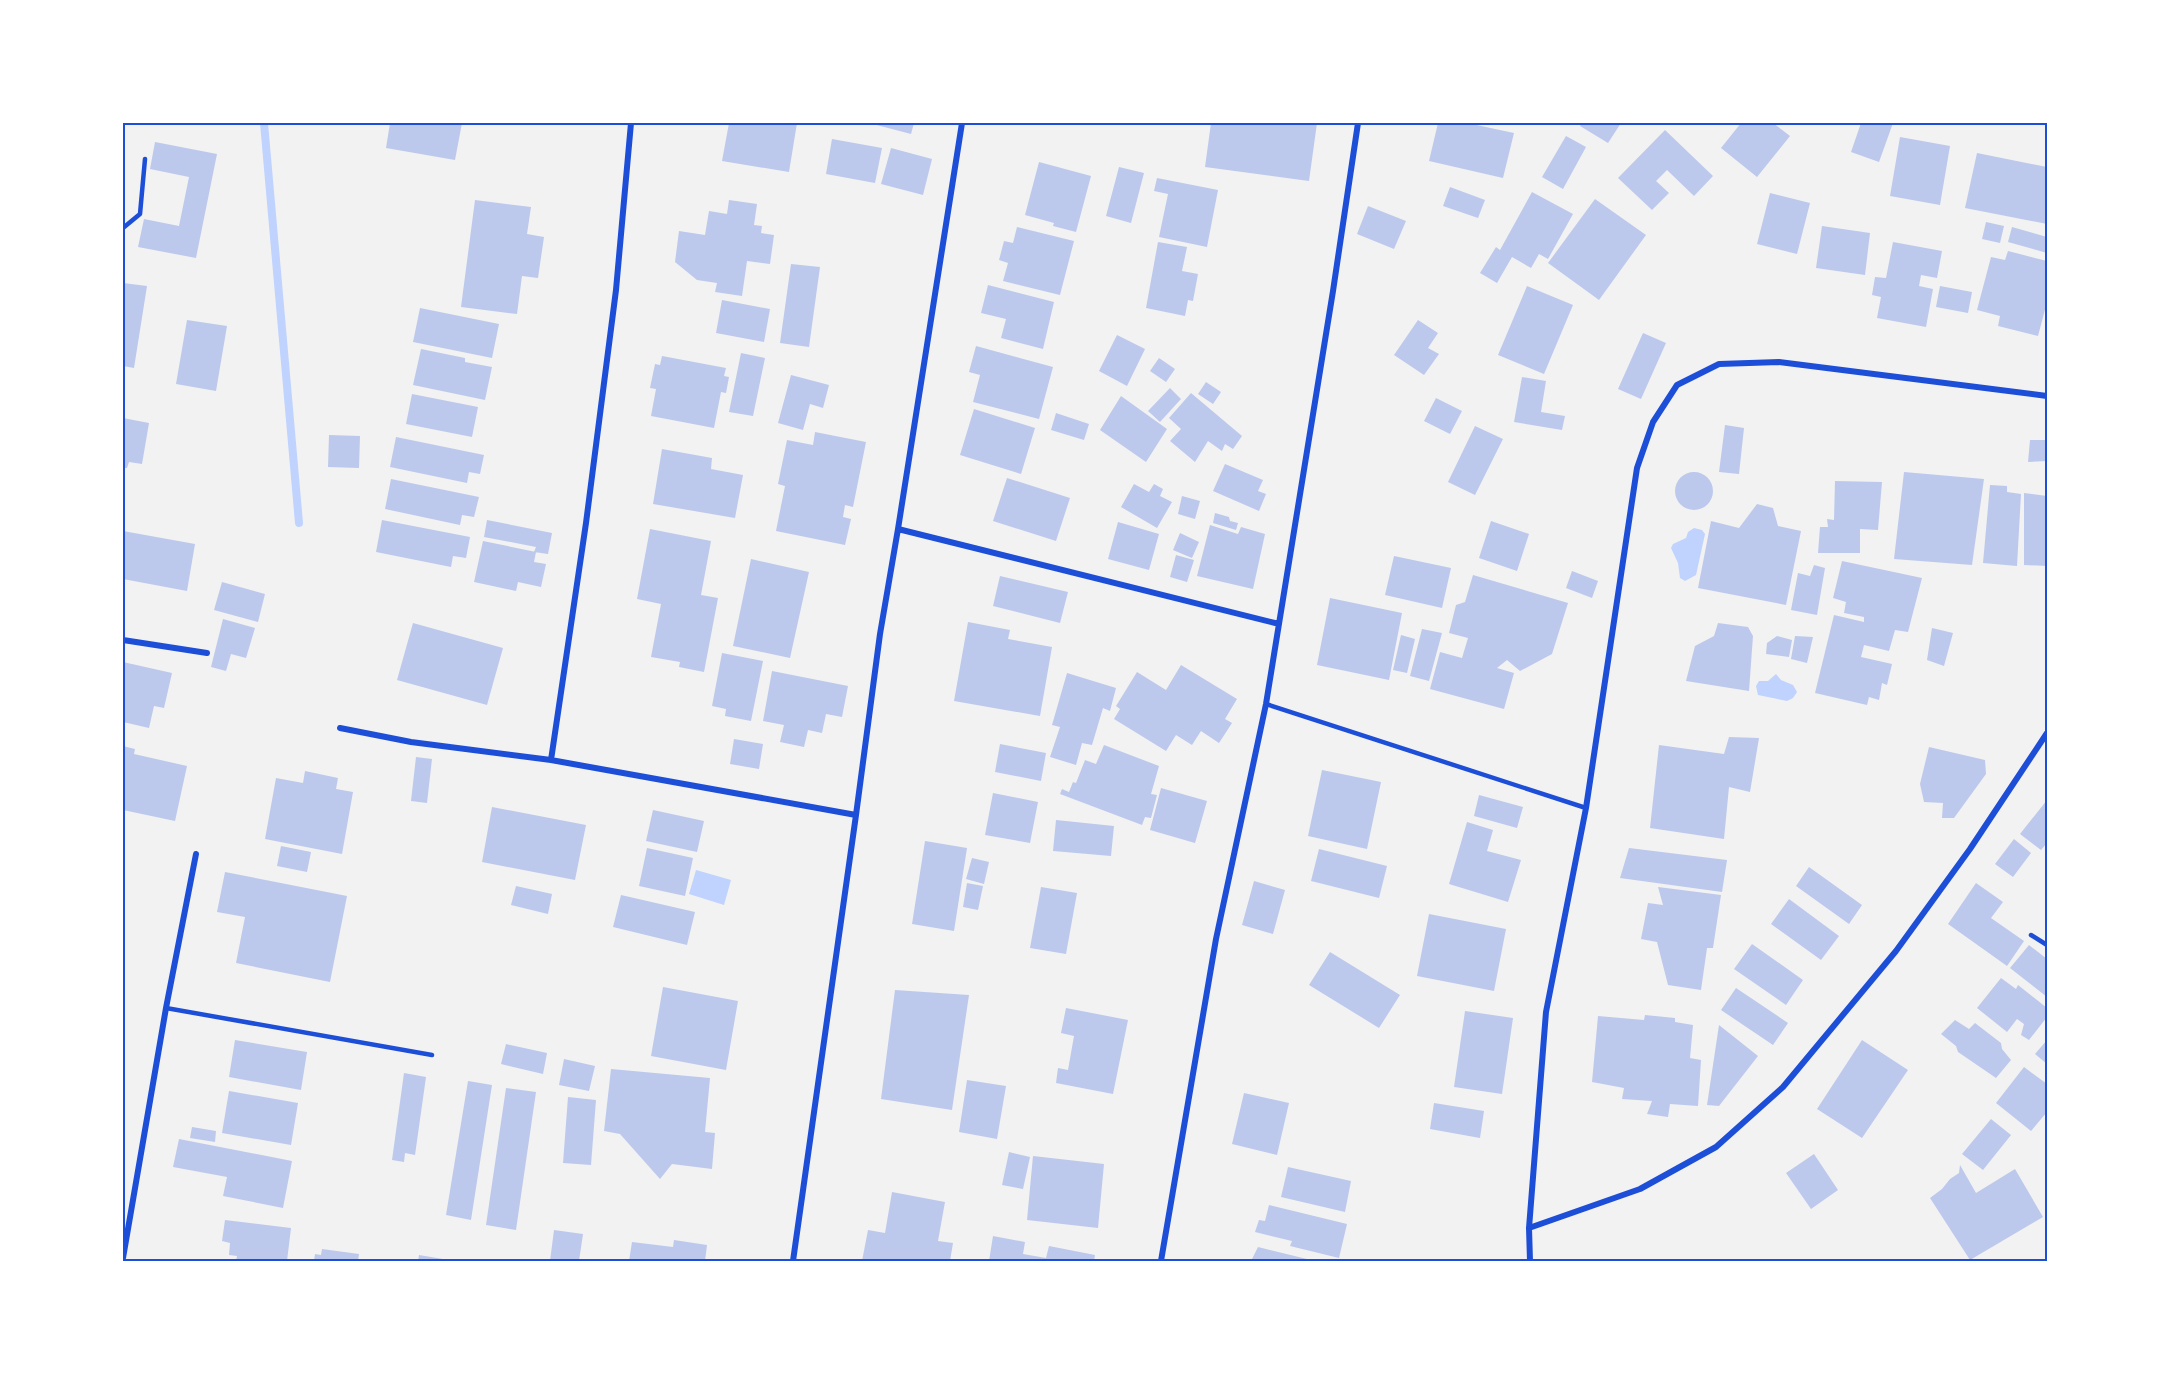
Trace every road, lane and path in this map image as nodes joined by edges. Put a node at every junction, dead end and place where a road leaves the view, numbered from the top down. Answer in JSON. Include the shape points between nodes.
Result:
{"nodes":[{"id":1,"x":631,"y":123,"type":"edge"},
{"id":2,"x":962,"y":123,"type":"edge"},
{"id":3,"x":1358,"y":123,"type":"edge"},
{"id":4,"x":146,"y":159,"type":"dead end"},
{"id":5,"x":123,"y":228,"type":"edge"},
{"id":6,"x":2047,"y":396,"type":"edge"},
{"id":7,"x":898,"y":529,"type":"junction"},
{"id":8,"x":1279,"y":624,"type":"junction"},
{"id":9,"x":123,"y":640,"type":"edge"},
{"id":10,"x":207,"y":653,"type":"dead end"},
{"id":11,"x":1266,"y":704,"type":"junction"},
{"id":12,"x":340,"y":728,"type":"dead end"},
{"id":13,"x":2047,"y":733,"type":"edge"},
{"id":14,"x":551,"y":760,"type":"junction"},
{"id":15,"x":1586,"y":808,"type":"junction"},
{"id":16,"x":856,"y":815,"type":"junction"},
{"id":17,"x":196,"y":854,"type":"dead end"},
{"id":18,"x":2031,"y":935,"type":"dead end"},
{"id":19,"x":2047,"y":945,"type":"edge"},
{"id":20,"x":166,"y":1008,"type":"junction"},
{"id":21,"x":432,"y":1054,"type":"dead end"},
{"id":22,"x":1528,"y":1228,"type":"junction"},
{"id":23,"x":123,"y":1258,"type":"edge"},
{"id":24,"x":793,"y":1261,"type":"edge"},
{"id":25,"x":1161,"y":1261,"type":"edge"},
{"id":26,"x":1530,"y":1261,"type":"edge"}],
"edges":[{"from":1,"to":14,"type":"street","via":[[616,290]]},
{"from":2,"to":7,"type":"street"},
{"from":3,"to":8,"type":"street"},
{"from":4,"to":5,"type":"lane","via":[[140,214]]},
{"from":6,"to":15,"type":"street","via":[[1779,362],[1719,364],[1677,385],[1653,422],[1637,468]]},
{"from":7,"to":8,"type":"street"},
{"from":7,"to":16,"type":"street"},
{"from":8,"to":11,"type":"street"},
{"from":9,"to":10,"type":"street"},
{"from":11,"to":15,"type":"lane"},
{"from":11,"to":25,"type":"street","via":[[1216,939]]},
{"from":12,"to":14,"type":"street","via":[[411,742]]},
{"from":13,"to":22,"type":"street","via":[[1896,951],[1783,1088],[1716,1148],[1640,1189]]},
{"from":14,"to":16,"type":"street"},
{"from":15,"to":22,"type":"street","via":[[1546,1012]]},
{"from":16,"to":24,"type":"street"},
{"from":17,"to":20,"type":"street"},
{"from":18,"to":19,"type":"lane"},
{"from":20,"to":21,"type":"lane"},
{"from":20,"to":23,"type":"street"},
{"from":22,"to":26,"type":"street"}]}
